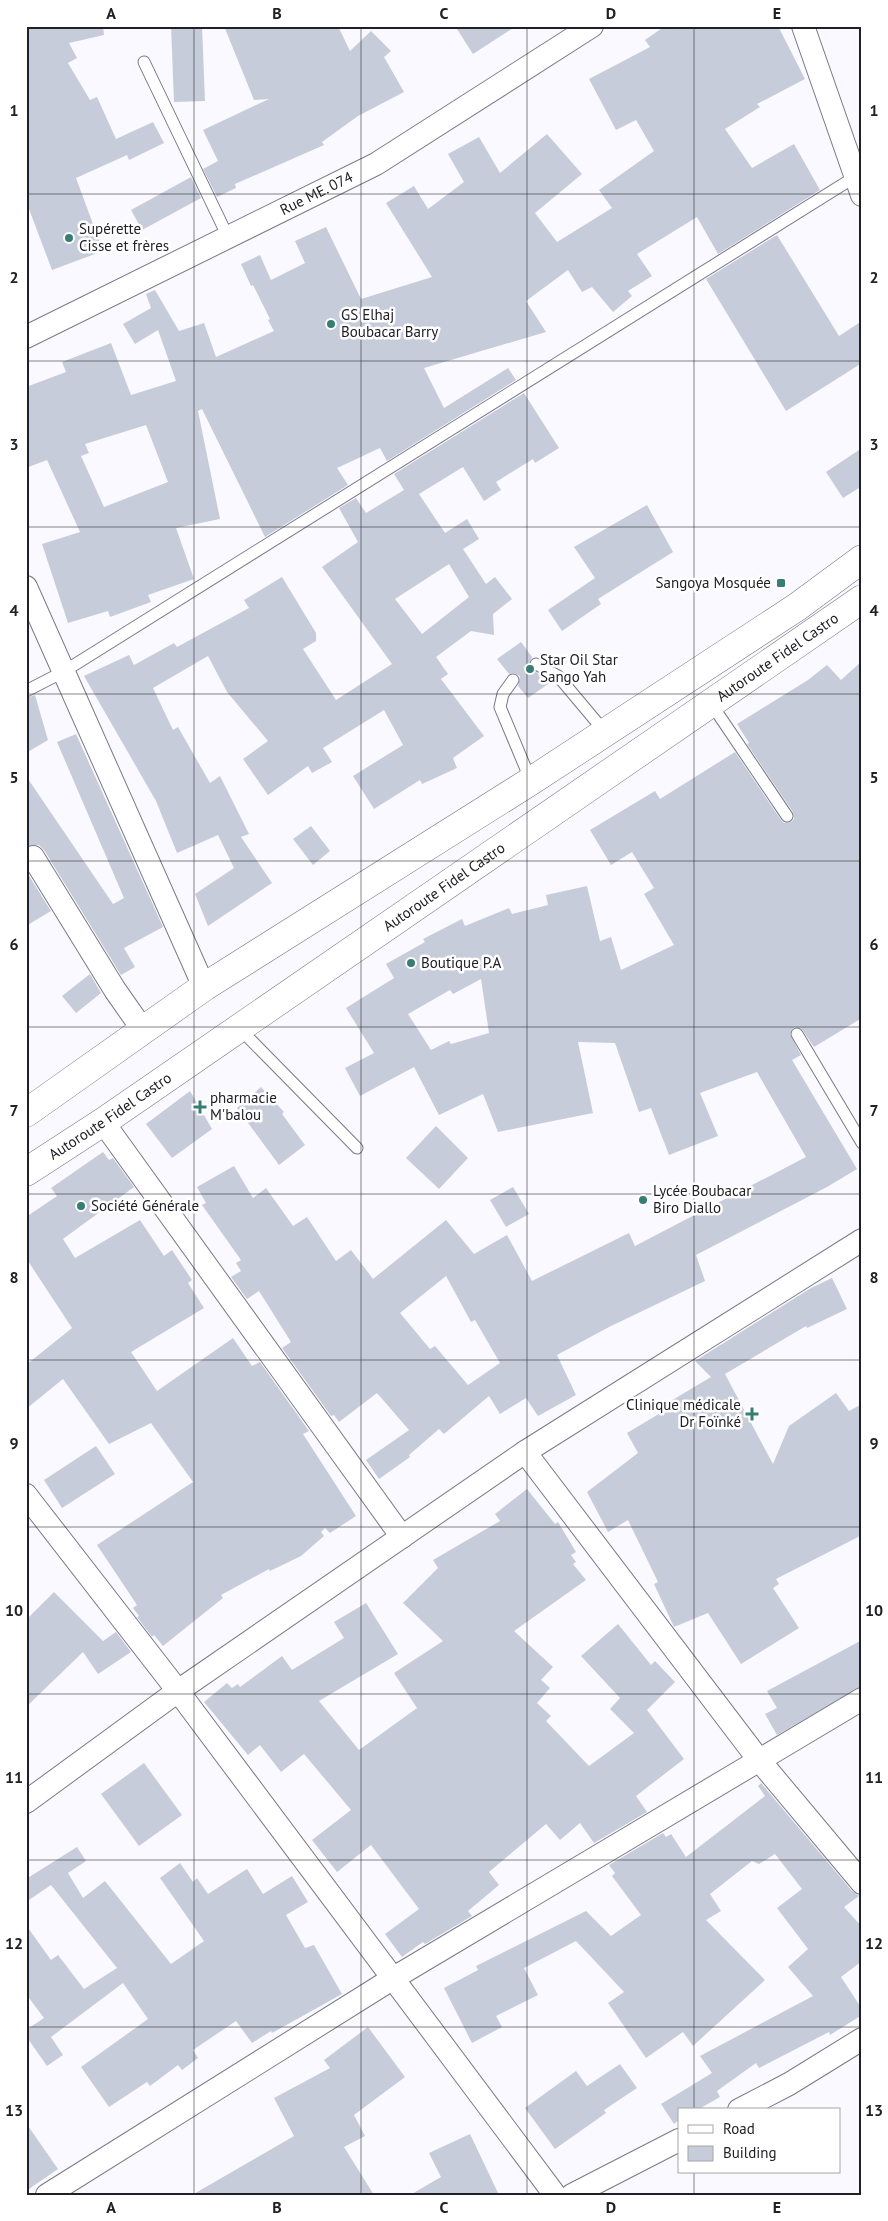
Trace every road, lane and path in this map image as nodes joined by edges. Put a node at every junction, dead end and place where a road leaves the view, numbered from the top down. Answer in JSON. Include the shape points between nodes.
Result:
{"nodes":[{"id":1,"x":592,"y":26,"type":"edge"},
{"id":2,"x":803,"y":26,"type":"edge"},
{"id":3,"x":144,"y":62,"type":"dead end"},
{"id":4,"x":860,"y":182,"type":"edge"},
{"id":5,"x":228,"y":237,"type":"junction"},
{"id":6,"x":26,"y":337,"type":"edge"},
{"id":7,"x":862,"y":560,"type":"edge"},
{"id":8,"x":26,"y":587,"type":"edge"},
{"id":9,"x":862,"y":599,"type":"edge"},
{"id":10,"x":536,"y":664,"type":"dead end"},
{"id":11,"x":62,"y":672,"type":"junction"},
{"id":12,"x":513,"y":680,"type":"dead end"},
{"id":13,"x":26,"y":691,"type":"edge"},
{"id":14,"x":710,"y":702,"type":"junction"},
{"id":15,"x":606,"y":732,"type":"junction"},
{"id":16,"x":531,"y":781,"type":"junction"},
{"id":17,"x":787,"y":816,"type":"dead end"},
{"id":18,"x":33,"y":857,"type":"dead end"},
{"id":19,"x":204,"y":987,"type":"junction"},
{"id":20,"x":239,"y":1028,"type":"junction"},
{"id":21,"x":143,"y":1030,"type":"junction"},
{"id":22,"x":797,"y":1034,"type":"dead end"},
{"id":23,"x":26,"y":1113,"type":"edge"},
{"id":24,"x":103,"y":1122,"type":"junction"},
{"id":25,"x":862,"y":1142,"type":"edge"},
{"id":26,"x":357,"y":1148,"type":"dead end"},
{"id":27,"x":26,"y":1172,"type":"edge"},
{"id":28,"x":861,"y":1242,"type":"edge"},
{"id":29,"x":525,"y":1452,"type":"junction"},
{"id":30,"x":26,"y":1495,"type":"edge"},
{"id":31,"x":402,"y":1537,"type":"junction"},
{"id":32,"x":178,"y":1691,"type":"junction"},
{"id":33,"x":862,"y":1699,"type":"edge"},
{"id":34,"x":759,"y":1760,"type":"junction"},
{"id":35,"x":26,"y":1802,"type":"edge"},
{"id":36,"x":862,"y":1883,"type":"edge"},
{"id":37,"x":392,"y":1979,"type":"junction"},
{"id":38,"x":862,"y":2039,"type":"edge"},
{"id":39,"x":743,"y":2108,"type":"edge"},
{"id":40,"x":678,"y":2141,"type":"edge"},
{"id":41,"x":47,"y":2195,"type":"edge"},
{"id":42,"x":555,"y":2195,"type":"edge"},
{"id":43,"x":572,"y":2195,"type":"edge"}],
"edges":[{"from":1,"to":5,"type":"street","name":"Rue ME. 074","via":[[376,164]]},
{"from":2,"to":4,"type":"street"},
{"from":3,"to":5,"type":"lane"},
{"from":4,"to":11,"type":"lane"},
{"from":5,"to":6,"type":"street","name":"Rue ME. 074"},
{"from":7,"to":15,"type":"highway","name":"Autoroute Fidel Castro","via":[[797,607]]},
{"from":8,"to":11,"type":"street"},
{"from":9,"to":14,"type":"highway","name":"Autoroute Fidel Castro"},
{"from":10,"to":15,"type":"lane","via":[[558,676]]},
{"from":11,"to":13,"type":"lane"},
{"from":11,"to":19,"type":"street"},
{"from":12,"to":16,"type":"lane","via":[[503,694],[500,707]]},
{"from":14,"to":17,"type":"lane"},
{"from":14,"to":20,"type":"highway","name":"Autoroute Fidel Castro"},
{"from":15,"to":16,"type":"highway","name":"Autoroute Fidel Castro"},
{"from":16,"to":19,"type":"highway","name":"Autoroute Fidel Castro"},
{"from":18,"to":21,"type":"street"},
{"from":19,"to":21,"type":"highway","name":"Autoroute Fidel Castro"},
{"from":20,"to":24,"type":"highway","name":"Autoroute Fidel Castro"},
{"from":20,"to":26,"type":"lane"},
{"from":21,"to":23,"type":"highway","name":"Autoroute Fidel Castro"},
{"from":22,"to":25,"type":"lane"},
{"from":24,"to":27,"type":"highway","name":"Autoroute Fidel Castro"},
{"from":24,"to":31,"type":"street"},
{"from":28,"to":29,"type":"street"},
{"from":29,"to":31,"type":"street"},
{"from":29,"to":34,"type":"street"},
{"from":30,"to":32,"type":"street"},
{"from":31,"to":32,"type":"street"},
{"from":32,"to":35,"type":"street"},
{"from":32,"to":37,"type":"street"},
{"from":33,"to":34,"type":"street"},
{"from":34,"to":36,"type":"street"},
{"from":34,"to":37,"type":"street"},
{"from":37,"to":41,"type":"street"},
{"from":37,"to":42,"type":"street"},
{"from":38,"to":39,"type":"street","via":[[790,2084]]},
{"from":40,"to":43,"type":"street"}]}
